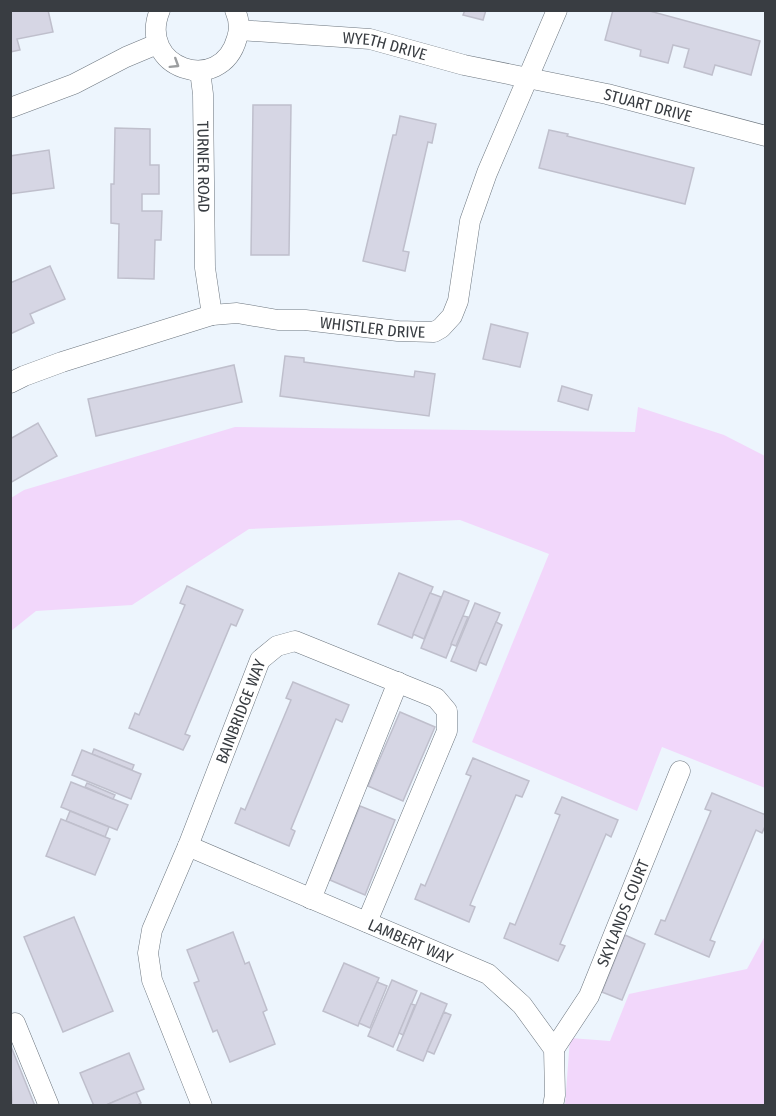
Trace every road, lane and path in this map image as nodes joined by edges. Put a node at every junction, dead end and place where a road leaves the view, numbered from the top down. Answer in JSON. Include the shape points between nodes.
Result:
{"nodes":[{"id":1,"x":160,"y":10,"type":"edge"},
{"id":2,"x":235,"y":10,"type":"edge"},
{"id":3,"x":557,"y":10,"type":"edge"},
{"id":4,"x":239,"y":30,"type":"junction"},
{"id":5,"x":157,"y":44,"type":"junction"},
{"id":6,"x":200,"y":71,"type":"junction"},
{"id":7,"x":528,"y":78,"type":"junction"},
{"id":8,"x":10,"y":108,"type":"edge"},
{"id":9,"x":765,"y":136,"type":"edge"},
{"id":10,"x":213,"y":315,"type":"junction"},
{"id":11,"x":10,"y":383,"type":"edge"},
{"id":12,"x":398,"y":682,"type":"junction"},
{"id":13,"x":680,"y":771,"type":"dead end"},
{"id":14,"x":188,"y":846,"type":"junction"},
{"id":15,"x":311,"y":899,"type":"junction"},
{"id":16,"x":367,"y":922,"type":"junction"},
{"id":17,"x":15,"y":1023,"type":"dead end"},
{"id":18,"x":554,"y":1049,"type":"junction"},
{"id":19,"x":49,"y":1106,"type":"edge"},
{"id":20,"x":201,"y":1106,"type":"edge"},
{"id":21,"x":553,"y":1106,"type":"edge"}],
"edges":[{"from":1,"to":5,"type":"street","via":[[155,22]]},
{"from":2,"to":4,"type":"street"},
{"from":3,"to":7,"type":"street","name":"WHISTLER DRIVE"},
{"from":4,"to":6,"type":"street","via":[[234,50],[220,65]]},
{"from":4,"to":7,"type":"street","name":"WYETH DRIVE","via":[[370,39],[464,66]]},
{"from":5,"to":6,"type":"street","one_way":true,"via":[[167,59],[182,69]]},
{"from":5,"to":8,"type":"street","via":[[74,84]]},
{"from":6,"to":10,"type":"street","name":"TURNER ROAD","via":[[205,268]]},
{"from":7,"to":9,"type":"street","name":"STUART DRIVE","via":[[608,94]]},
{"from":7,"to":10,"type":"street","name":"WHISTLER DRIVE","via":[[483,183],[470,221],[458,301],[441,328],[434,332],[398,331],[237,313]]},
{"from":10,"to":11,"type":"street","name":"WHISTLER DRIVE","via":[[62,362]]},
{"from":12,"to":14,"type":"street","name":"BAINBRIDGE WAY","via":[[295,641],[277,646],[260,660]]},
{"from":12,"to":15,"type":"street"},
{"from":12,"to":16,"type":"street","name":"BAINBRIDGE WAY","via":[[436,698],[447,711],[447,731]]},
{"from":13,"to":18,"type":"street","name":"SKYLANDS COURT","via":[[589,996]]},
{"from":14,"to":15,"type":"street","name":"LAMBERT WAY"},
{"from":14,"to":20,"type":"street","name":"BAINBRIDGE WAY","via":[[152,930],[148,953],[152,980]]},
{"from":15,"to":16,"type":"street","name":"LAMBERT WAY"},
{"from":16,"to":18,"type":"street","name":"LAMBERT WAY","via":[[488,974],[522,1005]]},
{"from":17,"to":19,"type":"street"},
{"from":18,"to":21,"type":"street"}]}
